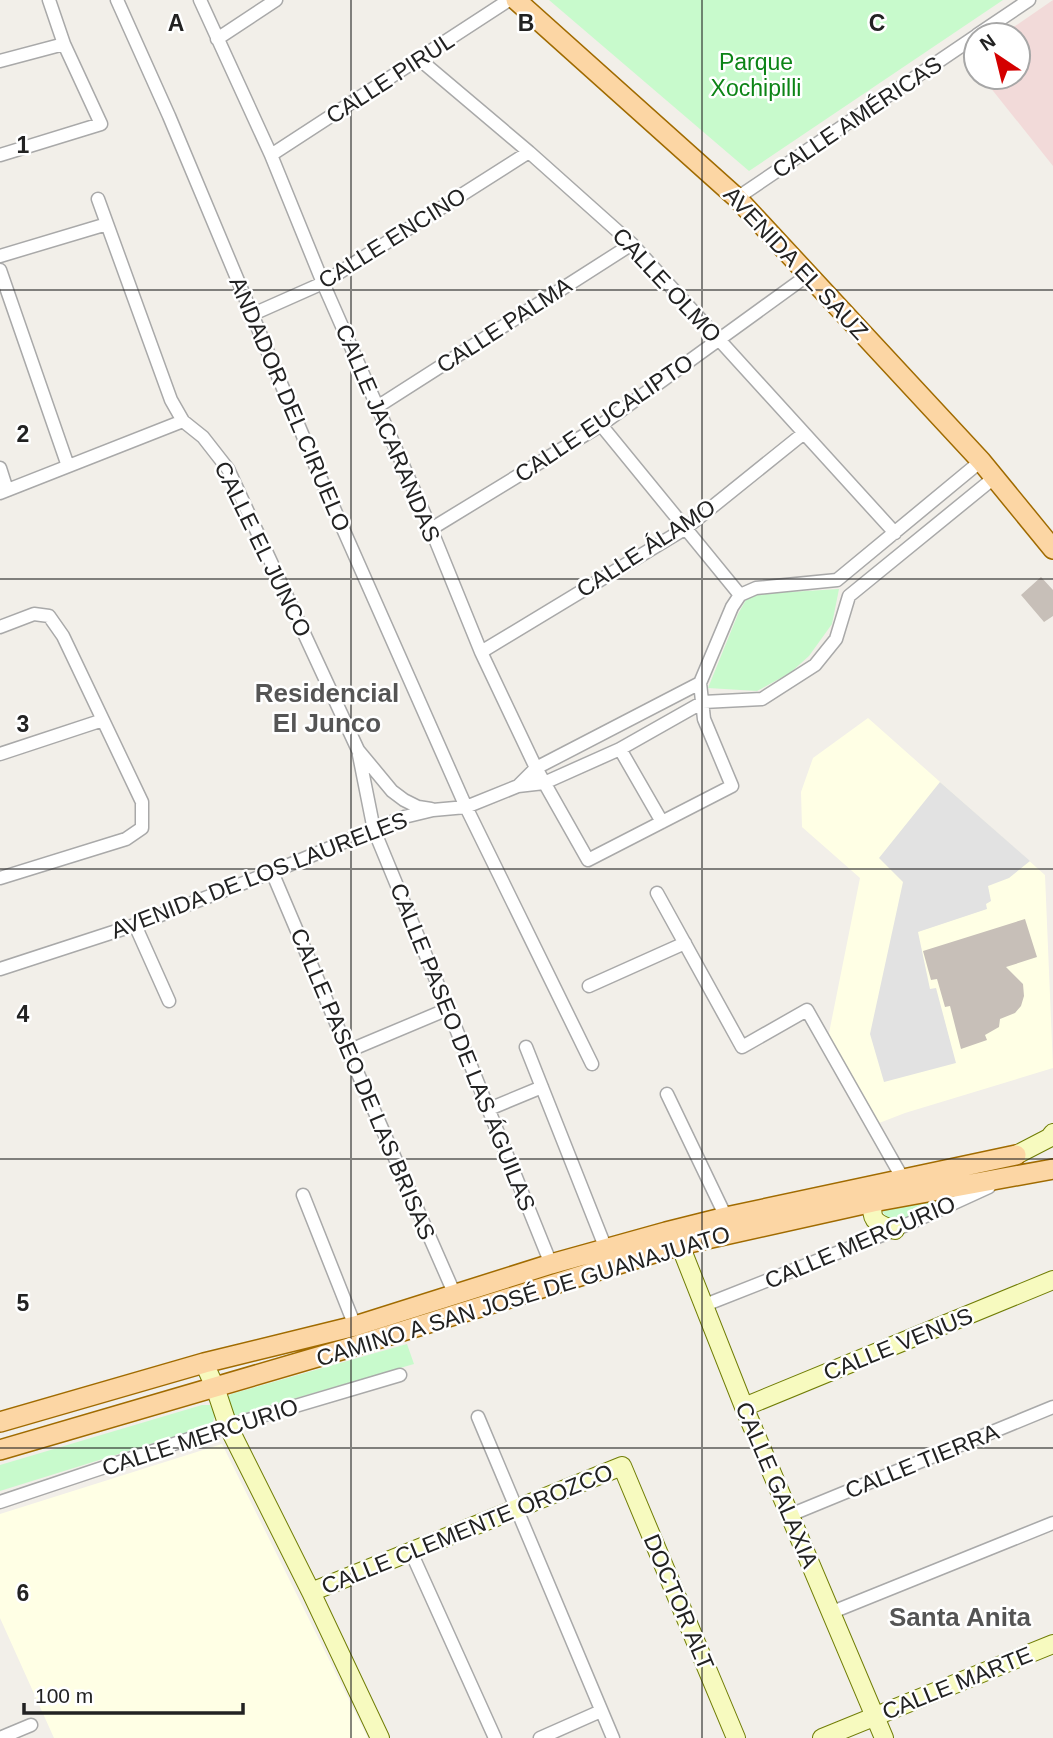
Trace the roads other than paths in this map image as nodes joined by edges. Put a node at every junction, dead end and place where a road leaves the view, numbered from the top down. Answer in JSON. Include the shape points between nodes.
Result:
{"nodes":[{"id":1,"x":48,"y":0,"type":"edge"},
{"id":2,"x":117,"y":0,"type":"edge"},
{"id":3,"x":200,"y":0,"type":"edge"},
{"id":4,"x":276,"y":0,"type":"edge"},
{"id":5,"x":509,"y":0,"type":"edge"},
{"id":6,"x":516,"y":0,"type":"edge"},
{"id":7,"x":1029,"y":0,"type":"edge"},
{"id":8,"x":997,"y":21,"type":"edge"},
{"id":9,"x":217,"y":39,"type":"junction"},
{"id":10,"x":64,"y":44,"type":"junction"},
{"id":11,"x":962,"y":45,"type":"edge"},
{"id":12,"x":419,"y":59,"type":"junction"},
{"id":13,"x":0,"y":61,"type":"edge"},
{"id":14,"x":529,"y":152,"type":"junction"},
{"id":15,"x":0,"y":155,"type":"edge"},
{"id":16,"x":271,"y":155,"type":"junction"},
{"id":17,"x":737,"y":198,"type":"junction"},
{"id":18,"x":98,"y":199,"type":"dead end"},
{"id":19,"x":107,"y":224,"type":"junction"},
{"id":20,"x":632,"y":244,"type":"junction"},
{"id":21,"x":0,"y":256,"type":"edge"},
{"id":22,"x":0,"y":270,"type":"edge"},
{"id":23,"x":807,"y":275,"type":"junction"},
{"id":24,"x":323,"y":283,"type":"junction"},
{"id":25,"x":251,"y":314,"type":"junction"},
{"id":26,"x":719,"y":340,"type":"junction"},
{"id":27,"x":377,"y":407,"type":"junction"},
{"id":28,"x":183,"y":421,"type":"junction"},
{"id":29,"x":601,"y":425,"type":"junction"},
{"id":30,"x":803,"y":433,"type":"junction"},
{"id":31,"x":981,"y":461,"type":"junction"},
{"id":32,"x":68,"y":466,"type":"junction"},
{"id":33,"x":0,"y":468,"type":"edge"},
{"id":34,"x":995,"y":477,"type":"junction"},
{"id":35,"x":4,"y":491,"type":"edge"},
{"id":36,"x":686,"y":528,"type":"junction"},
{"id":37,"x":431,"y":529,"type":"junction"},
{"id":38,"x":895,"y":533,"type":"junction"},
{"id":39,"x":1053,"y":549,"type":"edge"},
{"id":40,"x":740,"y":594,"type":"junction"},
{"id":41,"x":0,"y":627,"type":"edge"},
{"id":42,"x":481,"y":652,"type":"junction"},
{"id":43,"x":700,"y":683,"type":"junction"},
{"id":44,"x":703,"y":702,"type":"junction"},
{"id":45,"x":103,"y":720,"type":"junction"},
{"id":46,"x":620,"y":749,"type":"junction"},
{"id":47,"x":358,"y":750,"type":"junction"},
{"id":48,"x":0,"y":754,"type":"edge"},
{"id":49,"x":536,"y":768,"type":"junction"},
{"id":50,"x":544,"y":783,"type":"junction"},
{"id":51,"x":517,"y":786,"type":"junction"},
{"id":52,"x":466,"y":807,"type":"junction"},
{"id":53,"x":433,"y":810,"type":"junction"},
{"id":54,"x":662,"y":822,"type":"junction"},
{"id":55,"x":374,"y":830,"type":"junction"},
{"id":56,"x":272,"y":872,"type":"junction"},
{"id":57,"x":0,"y":878,"type":"edge"},
{"id":58,"x":657,"y":893,"type":"dead end"},
{"id":59,"x":135,"y":925,"type":"junction"},
{"id":60,"x":685,"y":943,"type":"junction"},
{"id":61,"x":0,"y":969,"type":"edge"},
{"id":62,"x":589,"y":986,"type":"dead end"},
{"id":63,"x":169,"y":1000,"type":"dead end"},
{"id":64,"x":448,"y":1009,"type":"junction"},
{"id":65,"x":526,"y":1047,"type":"dead end"},
{"id":66,"x":348,"y":1051,"type":"junction"},
{"id":67,"x":592,"y":1065,"type":"dead end"},
{"id":68,"x":542,"y":1087,"type":"junction"},
{"id":69,"x":667,"y":1094,"type":"dead end"},
{"id":70,"x":489,"y":1109,"type":"junction"},
{"id":71,"x":1053,"y":1133,"type":"edge"},
{"id":72,"x":1053,"y":1148,"type":"edge"},
{"id":73,"x":1016,"y":1155,"type":"junction"},
{"id":74,"x":1048,"y":1172,"type":"edge"},
{"id":75,"x":1014,"y":1176,"type":"junction"},
{"id":76,"x":903,"y":1179,"type":"junction"},
{"id":77,"x":872,"y":1194,"type":"junction"},
{"id":78,"x":303,"y":1195,"type":"dead end"},
{"id":79,"x":726,"y":1217,"type":"junction"},
{"id":80,"x":895,"y":1230,"type":"junction"},
{"id":81,"x":678,"y":1237,"type":"junction"},
{"id":82,"x":606,"y":1249,"type":"junction"},
{"id":83,"x":551,"y":1264,"type":"junction"},
{"id":84,"x":1053,"y":1280,"type":"edge"},
{"id":85,"x":455,"y":1295,"type":"junction"},
{"id":86,"x":705,"y":1305,"type":"junction"},
{"id":87,"x":355,"y":1326,"type":"junction"},
{"id":88,"x":345,"y":1349,"type":"junction"},
{"id":89,"x":204,"y":1363,"type":"junction"},
{"id":90,"x":400,"y":1375,"type":"dead end"},
{"id":91,"x":215,"y":1387,"type":"junction"},
{"id":92,"x":744,"y":1407,"type":"junction"},
{"id":93,"x":1053,"y":1407,"type":"edge"},
{"id":94,"x":478,"y":1418,"type":"dead end"},
{"id":95,"x":0,"y":1422,"type":"edge"},
{"id":96,"x":228,"y":1426,"type":"junction"},
{"id":97,"x":0,"y":1451,"type":"edge"},
{"id":98,"x":622,"y":1466,"type":"joint"},
{"id":99,"x":0,"y":1502,"type":"edge"},
{"id":100,"x":515,"y":1509,"type":"junction"},
{"id":101,"x":790,"y":1515,"type":"junction"},
{"id":102,"x":1053,"y":1523,"type":"edge"},
{"id":103,"x":411,"y":1552,"type":"junction"},
{"id":104,"x":311,"y":1592,"type":"junction"},
{"id":105,"x":830,"y":1614,"type":"junction"},
{"id":106,"x":1053,"y":1644,"type":"edge"},
{"id":107,"x":601,"y":1711,"type":"junction"},
{"id":108,"x":874,"y":1717,"type":"junction"},
{"id":109,"x":31,"y":1725,"type":"dead end"},
{"id":110,"x":0,"y":1738,"type":"edge"},
{"id":111,"x":380,"y":1738,"type":"edge"},
{"id":112,"x":495,"y":1738,"type":"edge"},
{"id":113,"x":540,"y":1738,"type":"edge"},
{"id":114,"x":613,"y":1738,"type":"edge"},
{"id":115,"x":736,"y":1738,"type":"edge"},
{"id":116,"x":822,"y":1738,"type":"edge"},
{"id":117,"x":884,"y":1738,"type":"edge"}],
"edges":[{"from":1,"to":10,"type":"street"},
{"from":2,"to":25,"type":"street","name":"ANDADOR DEL CIRUELO"},
{"from":3,"to":9,"type":"street","name":"CALLE JACARANDAS"},
{"from":4,"to":9,"type":"street"},
{"from":5,"to":12,"type":"street","name":"CALLE PIRUL"},
{"from":6,"to":17,"type":"main road","name":"AVENIDA EL SAUZ"},
{"from":7,"to":8,"type":"street","name":"CALLE AMÉRICAS"},
{"from":9,"to":16,"type":"street","name":"CALLE JACARANDAS"},
{"from":10,"to":13,"type":"street"},
{"from":10,"to":15,"type":"street","via":[[101,124]]},
{"from":11,"to":17,"type":"street","name":"CALLE AMÉRICAS"},
{"from":12,"to":14,"type":"street","name":"CALLE OLMO"},
{"from":12,"to":16,"type":"street","name":"CALLE PIRUL"},
{"from":14,"to":20,"type":"street","name":"CALLE OLMO"},
{"from":14,"to":24,"type":"street","name":"CALLE ENCINO"},
{"from":16,"to":24,"type":"street","name":"CALLE JACARANDAS"},
{"from":17,"to":23,"type":"main road","name":"AVENIDA EL SAUZ"},
{"from":18,"to":19,"type":"street","name":"CALLE EL JUNCO"},
{"from":19,"to":21,"type":"street"},
{"from":19,"to":28,"type":"street","name":"CALLE EL JUNCO","via":[[171,400]]},
{"from":20,"to":26,"type":"street","name":"CALLE OLMO"},
{"from":20,"to":27,"type":"street","name":"CALLE PALMA"},
{"from":22,"to":32,"type":"street"},
{"from":23,"to":26,"type":"street","name":"CALLE EUCALIPTO"},
{"from":23,"to":31,"type":"main road","name":"AVENIDA EL SAUZ"},
{"from":24,"to":25,"type":"street","name":"CALLE ENCINO"},
{"from":24,"to":27,"type":"street","name":"CALLE JACARANDAS"},
{"from":25,"to":52,"type":"street","name":"ANDADOR DEL CIRUELO"},
{"from":26,"to":29,"type":"street","name":"CALLE EUCALIPTO"},
{"from":26,"to":30,"type":"street","name":"CALLE OLMO"},
{"from":27,"to":37,"type":"street","name":"CALLE JACARANDAS"},
{"from":28,"to":32,"type":"street"},
{"from":28,"to":47,"type":"street","name":"CALLE EL JUNCO","via":[[203,437],[228,469]]},
{"from":29,"to":36,"type":"street"},
{"from":29,"to":37,"type":"street","name":"CALLE EUCALIPTO"},
{"from":30,"to":36,"type":"street","name":"CALLE ÁLAMO"},
{"from":30,"to":38,"type":"street","name":"CALLE OLMO"},
{"from":31,"to":34,"type":"main road","name":"AVENIDA EL SAUZ"},
{"from":31,"to":38,"type":"street"},
{"from":32,"to":35,"type":"street"},
{"from":33,"to":35,"type":"street"},
{"from":34,"to":39,"type":"main road","name":"AVENIDA EL SAUZ"},
{"from":34,"to":44,"type":"street","name":"AVENIDA DE LOS LAURELES","via":[[849,596],[835,639],[815,665],[762,699]]},
{"from":36,"to":40,"type":"street"},
{"from":36,"to":42,"type":"street","name":"CALLE ÁLAMO"},
{"from":37,"to":42,"type":"street","name":"CALLE JACARANDAS"},
{"from":38,"to":40,"type":"street","via":[[837,580],[755,588]]},
{"from":40,"to":43,"type":"street"},
{"from":41,"to":45,"type":"street","via":[[34,614],[49,616]]},
{"from":42,"to":49,"type":"street","name":"CALLE JACARANDAS"},
{"from":43,"to":44,"type":"street"},
{"from":43,"to":49,"type":"street","name":"AVENIDA DE LOS LAURELES"},
{"from":44,"to":46,"type":"street","name":"AVENIDA DE LOS LAURELES"},
{"from":44,"to":54,"type":"street","via":[[704,719],[732,786]]},
{"from":45,"to":48,"type":"street"},
{"from":45,"to":57,"type":"street","via":[[142,802],[142,828],[126,839]]},
{"from":46,"to":50,"type":"street","name":"AVENIDA DE LOS LAURELES"},
{"from":46,"to":54,"type":"street"},
{"from":47,"to":53,"type":"street","name":"CALLE EL JUNCO","via":[[392,791],[418,807]]},
{"from":47,"to":55,"type":"street","name":"CALLE EL JUNCO"},
{"from":49,"to":50,"type":"street","name":"CALLE JACARANDAS"},
{"from":49,"to":51,"type":"street","name":"AVENIDA DE LOS LAURELES"},
{"from":50,"to":51,"type":"street","name":"AVENIDA DE LOS LAURELES"},
{"from":50,"to":54,"type":"street","name":"CALLE JACARANDAS","via":[[588,860]]},
{"from":51,"to":52,"type":"street","name":"AVENIDA DE LOS LAURELES"},
{"from":52,"to":53,"type":"street","name":"AVENIDA DE LOS LAURELES"},
{"from":52,"to":67,"type":"street","name":"ANDADOR DEL CIRUELO"},
{"from":53,"to":55,"type":"street","name":"AVENIDA DE LOS LAURELES"},
{"from":55,"to":56,"type":"street","name":"AVENIDA DE LOS LAURELES"},
{"from":55,"to":64,"type":"street","name":"CALLE PASEO DE LAS ÁGUILAS"},
{"from":56,"to":59,"type":"street","name":"AVENIDA DE LOS LAURELES"},
{"from":56,"to":66,"type":"street","name":"CALLE PASEO DE LAS BRISAS"},
{"from":58,"to":60,"type":"street"},
{"from":59,"to":61,"type":"street","name":"AVENIDA DE LOS LAURELES"},
{"from":59,"to":63,"type":"street"},
{"from":60,"to":62,"type":"street"},
{"from":60,"to":76,"type":"street","via":[[742,1046],[807,1010]]},
{"from":64,"to":66,"type":"street"},
{"from":64,"to":70,"type":"street","name":"CALLE PASEO DE LAS ÁGUILAS"},
{"from":65,"to":68,"type":"street"},
{"from":66,"to":85,"type":"street","name":"CALLE PASEO DE LAS BRISAS"},
{"from":68,"to":70,"type":"street"},
{"from":68,"to":82,"type":"street"},
{"from":69,"to":79,"type":"street"},
{"from":70,"to":83,"type":"street","name":"CALLE PASEO DE LAS ÁGUILAS"},
{"from":71,"to":73,"type":"street"},
{"from":72,"to":73,"type":"street","name":"CAMINO A SAN JOSÉ DE GUANAJUATO"},
{"from":73,"to":76,"type":"main road","name":"CAMINO A SAN JOSÉ DE GUANAJUATO"},
{"from":74,"to":75,"type":"main road","name":"CAMINO A SAN JOSÉ DE GUANAJUATO"},
{"from":75,"to":77,"type":"main road","name":"CAMINO A SAN JOSÉ DE GUANAJUATO"},
{"from":75,"to":80,"type":"street","name":"CALLE MERCURIO"},
{"from":76,"to":77,"type":"main road","name":"CAMINO A SAN JOSÉ DE GUANAJUATO"},
{"from":77,"to":79,"type":"main road","name":"CAMINO A SAN JOSÉ DE GUANAJUATO"},
{"from":77,"to":80,"type":"street","via":[[874,1220]]},
{"from":77,"to":81,"type":"main road","name":"CAMINO A SAN JOSÉ DE GUANAJUATO"},
{"from":78,"to":87,"type":"street"},
{"from":79,"to":81,"type":"main road","name":"CAMINO A SAN JOSÉ DE GUANAJUATO"},
{"from":80,"to":86,"type":"street","name":"CALLE MERCURIO"},
{"from":81,"to":82,"type":"main road","name":"CAMINO A SAN JOSÉ DE GUANAJUATO"},
{"from":81,"to":86,"type":"street","name":"CALLE GALAXIA"},
{"from":81,"to":88,"type":"main road","name":"CAMINO A SAN JOSÉ DE GUANAJUATO"},
{"from":82,"to":83,"type":"main road","name":"CAMINO A SAN JOSÉ DE GUANAJUATO"},
{"from":83,"to":85,"type":"main road","name":"CAMINO A SAN JOSÉ DE GUANAJUATO"},
{"from":84,"to":92,"type":"street","name":"CALLE VENUS"},
{"from":85,"to":87,"type":"main road","name":"CAMINO A SAN JOSÉ DE GUANAJUATO"},
{"from":85,"to":88,"type":"street","via":[[457,1303],[446,1313],[358,1339]]},
{"from":86,"to":92,"type":"street","name":"CALLE GALAXIA"},
{"from":87,"to":89,"type":"main road","name":"CAMINO A SAN JOSÉ DE GUANAJUATO"},
{"from":88,"to":91,"type":"main road","name":"CAMINO A SAN JOSÉ DE GUANAJUATO"},
{"from":89,"to":91,"type":"street"},
{"from":89,"to":95,"type":"main road","name":"CAMINO A SAN JOSÉ DE GUANAJUATO"},
{"from":90,"to":96,"type":"street","name":"CALLE MERCURIO"},
{"from":91,"to":96,"type":"street"},
{"from":91,"to":97,"type":"main road","name":"CAMINO A SAN JOSÉ DE GUANAJUATO"},
{"from":92,"to":101,"type":"street","name":"CALLE GALAXIA"},
{"from":93,"to":101,"type":"street","name":"CALLE TIERRA"},
{"from":94,"to":100,"type":"street"},
{"from":96,"to":99,"type":"street","name":"CALLE MERCURIO"},
{"from":96,"to":104,"type":"street"},
{"from":98,"to":100,"type":"street","name":"CALLE CLEMENTE OROZCO"},
{"from":98,"to":115,"type":"street","name":"DOCTOR ALT"},
{"from":100,"to":103,"type":"street","name":"CALLE CLEMENTE OROZCO"},
{"from":100,"to":107,"type":"street"},
{"from":101,"to":105,"type":"street","name":"CALLE GALAXIA"},
{"from":102,"to":105,"type":"street"},
{"from":103,"to":104,"type":"street","name":"CALLE CLEMENTE OROZCO"},
{"from":103,"to":112,"type":"street"},
{"from":104,"to":111,"type":"street"},
{"from":105,"to":108,"type":"street","name":"CALLE GALAXIA"},
{"from":106,"to":108,"type":"street","name":"CALLE MARTE"},
{"from":107,"to":113,"type":"street"},
{"from":107,"to":114,"type":"street"},
{"from":108,"to":116,"type":"street","name":"CALLE MARTE"},
{"from":108,"to":117,"type":"street","name":"CALLE GALAXIA"},
{"from":109,"to":110,"type":"street"}]}
